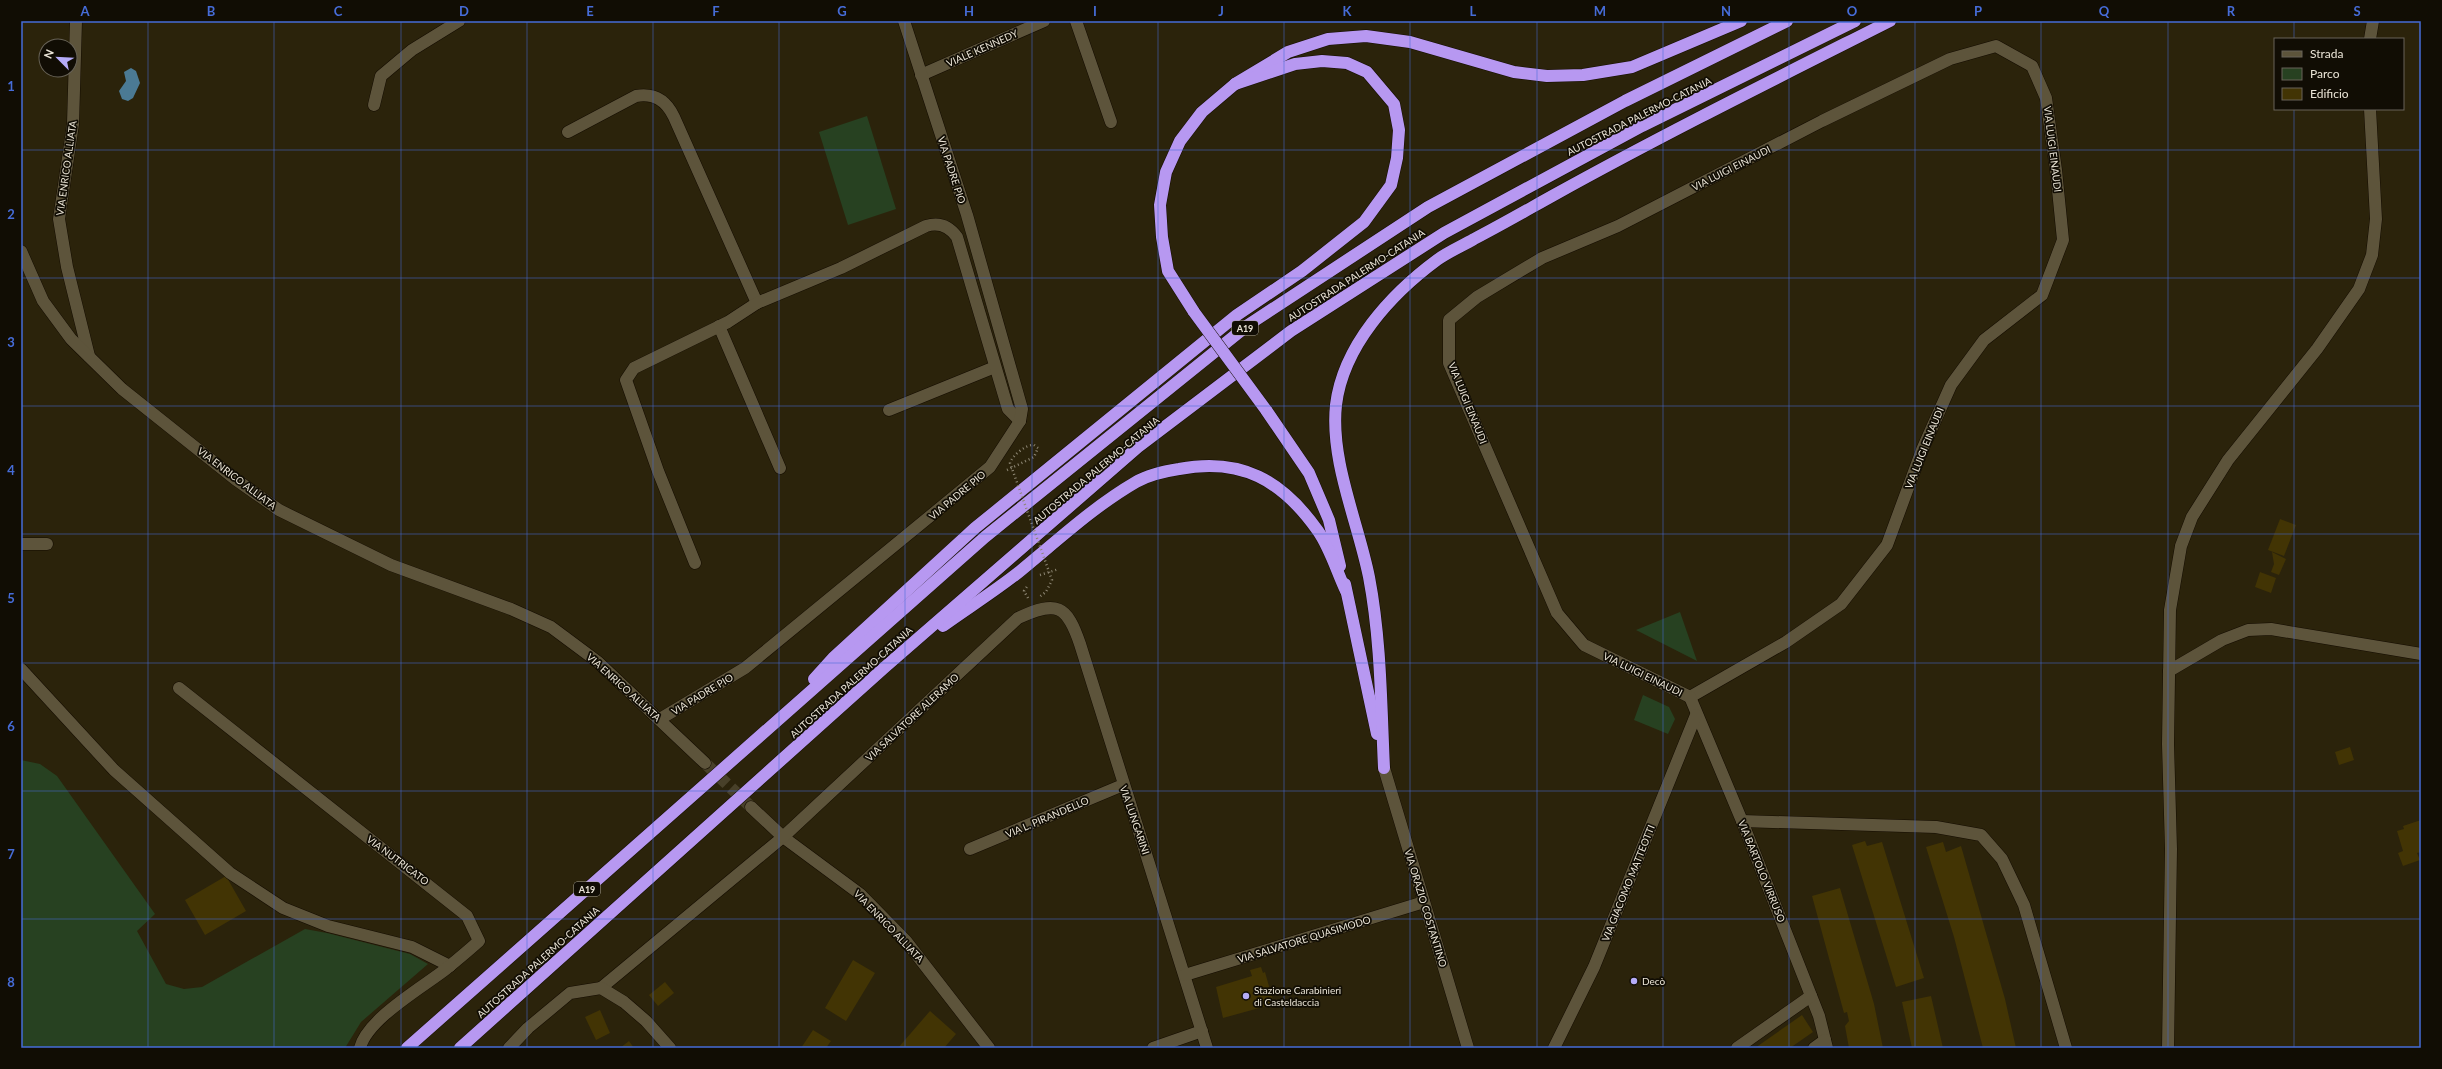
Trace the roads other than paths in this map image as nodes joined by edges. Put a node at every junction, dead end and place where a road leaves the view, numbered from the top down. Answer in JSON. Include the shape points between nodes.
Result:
{"nodes":[{"id":1,"x":76,"y":21,"type":"edge"},
{"id":2,"x":459,"y":21,"type":"edge"},
{"id":3,"x":904,"y":21,"type":"edge"},
{"id":4,"x":1076,"y":21,"type":"edge"},
{"id":5,"x":1741,"y":21,"type":"edge"},
{"id":6,"x":1787,"y":21,"type":"edge"},
{"id":7,"x":1855,"y":21,"type":"edge"},
{"id":8,"x":1890,"y":21,"type":"edge"},
{"id":9,"x":2373,"y":21,"type":"edge"},
{"id":10,"x":1038,"y":22,"type":"edge"},
{"id":11,"x":2370,"y":38,"type":"edge"},
{"id":12,"x":921,"y":75,"type":"junction"},
{"id":13,"x":1235,"y":84,"type":"junction"},
{"id":14,"x":374,"y":105,"type":"dead end"},
{"id":15,"x":2370,"y":110,"type":"edge"},
{"id":16,"x":1111,"y":122,"type":"dead end"},
{"id":17,"x":568,"y":132,"type":"dead end"},
{"id":18,"x":21,"y":251,"type":"edge"},
{"id":19,"x":757,"y":303,"type":"junction"},
{"id":20,"x":720,"y":326,"type":"junction"},
{"id":21,"x":89,"y":356,"type":"junction"},
{"id":22,"x":995,"y":367,"type":"junction"},
{"id":23,"x":889,"y":410,"type":"dead end"},
{"id":24,"x":1020,"y":421,"type":"junction"},
{"id":25,"x":780,"y":468,"type":"dead end"},
{"id":26,"x":21,"y":544,"type":"edge"},
{"id":27,"x":48,"y":544,"type":"dead end"},
{"id":28,"x":695,"y":563,"type":"dead end"},
{"id":29,"x":1346,"y":591,"type":"junction"},
{"id":30,"x":1047,"y":607,"type":"joint"},
{"id":31,"x":2421,"y":654,"type":"edge"},
{"id":32,"x":885,"y":667,"type":"junction"},
{"id":33,"x":21,"y":669,"type":"edge"},
{"id":34,"x":2169,"y":671,"type":"junction"},
{"id":35,"x":179,"y":688,"type":"dead end"},
{"id":36,"x":1690,"y":697,"type":"junction"},
{"id":37,"x":1696,"y":715,"type":"junction"},
{"id":38,"x":660,"y":719,"type":"junction"},
{"id":39,"x":766,"y":729,"type":"junction"},
{"id":40,"x":705,"y":764,"type":"tunnel mouth"},
{"id":41,"x":1384,"y":768,"type":"junction"},
{"id":42,"x":1123,"y":785,"type":"junction"},
{"id":43,"x":751,"y":807,"type":"tunnel mouth"},
{"id":44,"x":1742,"y":821,"type":"junction"},
{"id":45,"x":783,"y":837,"type":"junction"},
{"id":46,"x":970,"y":849,"type":"dead end"},
{"id":47,"x":1424,"y":902,"type":"junction"},
{"id":48,"x":450,"y":966,"type":"junction"},
{"id":49,"x":1185,"y":975,"type":"junction"},
{"id":50,"x":601,"y":988,"type":"junction"},
{"id":51,"x":1811,"y":996,"type":"junction"},
{"id":52,"x":1202,"y":1031,"type":"junction"},
{"id":53,"x":1826,"y":1044,"type":"edge"},
{"id":54,"x":360,"y":1048,"type":"edge"},
{"id":55,"x":407,"y":1048,"type":"edge"},
{"id":56,"x":460,"y":1048,"type":"edge"},
{"id":57,"x":509,"y":1048,"type":"edge"},
{"id":58,"x":670,"y":1048,"type":"edge"},
{"id":59,"x":989,"y":1048,"type":"edge"},
{"id":60,"x":1153,"y":1048,"type":"edge"},
{"id":61,"x":1207,"y":1048,"type":"edge"},
{"id":62,"x":1468,"y":1048,"type":"edge"},
{"id":63,"x":1554,"y":1048,"type":"edge"},
{"id":64,"x":1738,"y":1048,"type":"edge"},
{"id":65,"x":1814,"y":1048,"type":"edge"},
{"id":66,"x":2066,"y":1048,"type":"edge"},
{"id":67,"x":2168,"y":1048,"type":"edge"}],
"edges":[{"from":1,"to":21,"type":"street","name":"VIA ENRICO ALLIATA","via":[[73,124],[59,219],[66,267]]},
{"from":2,"to":14,"type":"street","via":[[412,50],[381,76]]},
{"from":3,"to":12,"type":"street","name":"VIA PADRE PIO"},
{"from":4,"to":16,"type":"street"},
{"from":5,"to":13,"type":"highway","via":[[1632,66],[1583,75],[1547,76],[1514,72],[1410,42],[1366,36],[1328,39],[1288,52]]},
{"from":6,"to":39,"type":"highway","name":"AUTOSTRADA PALERMO-CATANIA","number":"A19","via":[[1625,101],[1428,207],[1248,325],[985,537]]},
{"from":7,"to":32,"type":"highway","name":"AUTOSTRADA PALERMO-CATANIA","via":[[1642,126],[1444,233],[1291,331],[1138,447]]},
{"from":8,"to":41,"type":"highway","via":[[1650,141],[1438,259],[1398,294],[1357,346],[1345,372],[1336,404],[1338,462],[1367,570],[1378,632]]},
{"from":9,"to":11,"type":"street"},
{"from":10,"to":12,"type":"street","name":"VIALE KENNEDY"},
{"from":12,"to":24,"type":"street","name":"VIA PADRE PIO","via":[[967,215],[1012,369],[1022,409]]},
{"from":13,"to":29,"type":"highway","bridge":true,"via":[[1202,112],[1180,141],[1166,172],[1160,205],[1168,271],[1194,312],[1309,473],[1330,520]]},
{"from":13,"to":39,"type":"highway","via":[[1295,64],[1322,61],[1347,63],[1367,72],[1394,104],[1400,130],[1391,185],[1364,222],[1302,271],[1238,315],[975,528],[833,658]]},
{"from":15,"to":34,"type":"street","via":[[2376,219],[2372,255],[2359,290],[2344,313],[2228,460],[2192,517],[2181,546],[2170,610]]},
{"from":17,"to":19,"type":"street","via":[[636,96],[646,95],[663,101],[674,117]]},
{"from":18,"to":21,"type":"street","via":[[43,301],[71,339]]},
{"from":19,"to":20,"type":"street"},
{"from":19,"to":22,"type":"street","via":[[841,268],[926,226],[940,225],[952,231],[957,237]]},
{"from":20,"to":25,"type":"street"},
{"from":20,"to":28,"type":"street","via":[[634,368],[626,380],[658,471]]},
{"from":21,"to":38,"type":"street","name":"VIA ENRICO ALLIATA","via":[[122,389],[235,479],[279,510],[391,565],[511,608],[551,628],[598,662]]},
{"from":22,"to":23,"type":"street"},
{"from":22,"to":24,"type":"street","via":[[1008,409]]},
{"from":24,"to":38,"type":"street","name":"VIA PADRE PIO","via":[[990,468],[745,668]]},
{"from":26,"to":27,"type":"street"},
{"from":29,"to":32,"type":"highway","via":[[1319,532],[1302,510],[1275,484],[1247,470],[1218,465],[1195,466],[1138,481],[1088,513],[1018,573]]},
{"from":29,"to":41,"type":"highway"},
{"from":30,"to":42,"type":"street","name":"VIA LUNGARINI","via":[[1064,612],[1073,623]]},
{"from":30,"to":45,"type":"street","name":"VIA SALVATORE ALERAMO","via":[[1018,618]]},
{"from":31,"to":34,"type":"street","via":[[2271,629],[2248,630],[2222,640]]},
{"from":32,"to":56,"type":"highway","name":"AUTOSTRADA PALERMO-CATANIA"},
{"from":33,"to":48,"type":"street","via":[[114,770],[230,873],[283,908],[328,926],[412,947]]},
{"from":34,"to":67,"type":"street","via":[[2171,849]]},
{"from":35,"to":48,"type":"street","name":"VIA NUTRICATO","via":[[467,916],[479,941]]},
{"from":36,"to":36,"type":"street","name":"VIA LUIGI EINAUDI","via":[[1584,645],[1557,613],[1449,363],[1450,320],[1477,297],[1542,258],[1618,226],[1822,121],[1950,59],[1996,46],[2032,66],[2046,98],[2063,240],[2042,295],[1984,340],[1951,385],[1922,450],[1887,546],[1841,604],[1786,642]]},
{"from":36,"to":37,"type":"street","name":"VIA BARTOLO VIRRUSO"},
{"from":37,"to":44,"type":"street","name":"VIA BARTOLO VIRRUSO"},
{"from":37,"to":63,"type":"street","name":"VIA GIACOMO MATTEOTTI","via":[[1594,967]]},
{"from":38,"to":40,"type":"street","name":"VIA ENRICO ALLIATA"},
{"from":39,"to":55,"type":"highway","name":"AUTOSTRADA PALERMO-CATANIA","number":"A19"},
{"from":41,"to":47,"type":"street","name":"VIA ORAZIO COSTANTINO"},
{"from":42,"to":46,"type":"street","name":"VIA L. PIRANDELLO"},
{"from":42,"to":49,"type":"street","name":"VIA LUNGARINI"},
{"from":43,"to":45,"type":"street","name":"VIA ENRICO ALLIATA"},
{"from":44,"to":51,"type":"street","name":"VIA BARTOLO VIRRUSO"},
{"from":44,"to":66,"type":"street","via":[[1936,827],[1981,835],[2002,859],[2024,905]]},
{"from":45,"to":50,"type":"street","name":"VIA SALVATORE ALERAMO"},
{"from":45,"to":59,"type":"street","name":"VIA ENRICO ALLIATA","via":[[865,899],[906,941]]},
{"from":47,"to":49,"type":"street","name":"VIA SALVATORE QUASIMODO"},
{"from":47,"to":62,"type":"street","name":"VIA ORAZIO COSTANTINO"},
{"from":48,"to":54,"type":"street","name":"VIA NUTRICATO","via":[[395,1005],[371,1030]]},
{"from":49,"to":52,"type":"street","name":"VIA LUNGARINI"},
{"from":50,"to":57,"type":"street","via":[[570,993],[528,1028]]},
{"from":50,"to":58,"type":"street","via":[[624,1002],[646,1021]]},
{"from":51,"to":53,"type":"street","name":"VIA BARTOLO VIRRUSO"},
{"from":51,"to":64,"type":"street"},
{"from":52,"to":60,"type":"street"},
{"from":52,"to":61,"type":"street","name":"VIA LUNGARINI"},
{"from":53,"to":65,"type":"street"}]}
